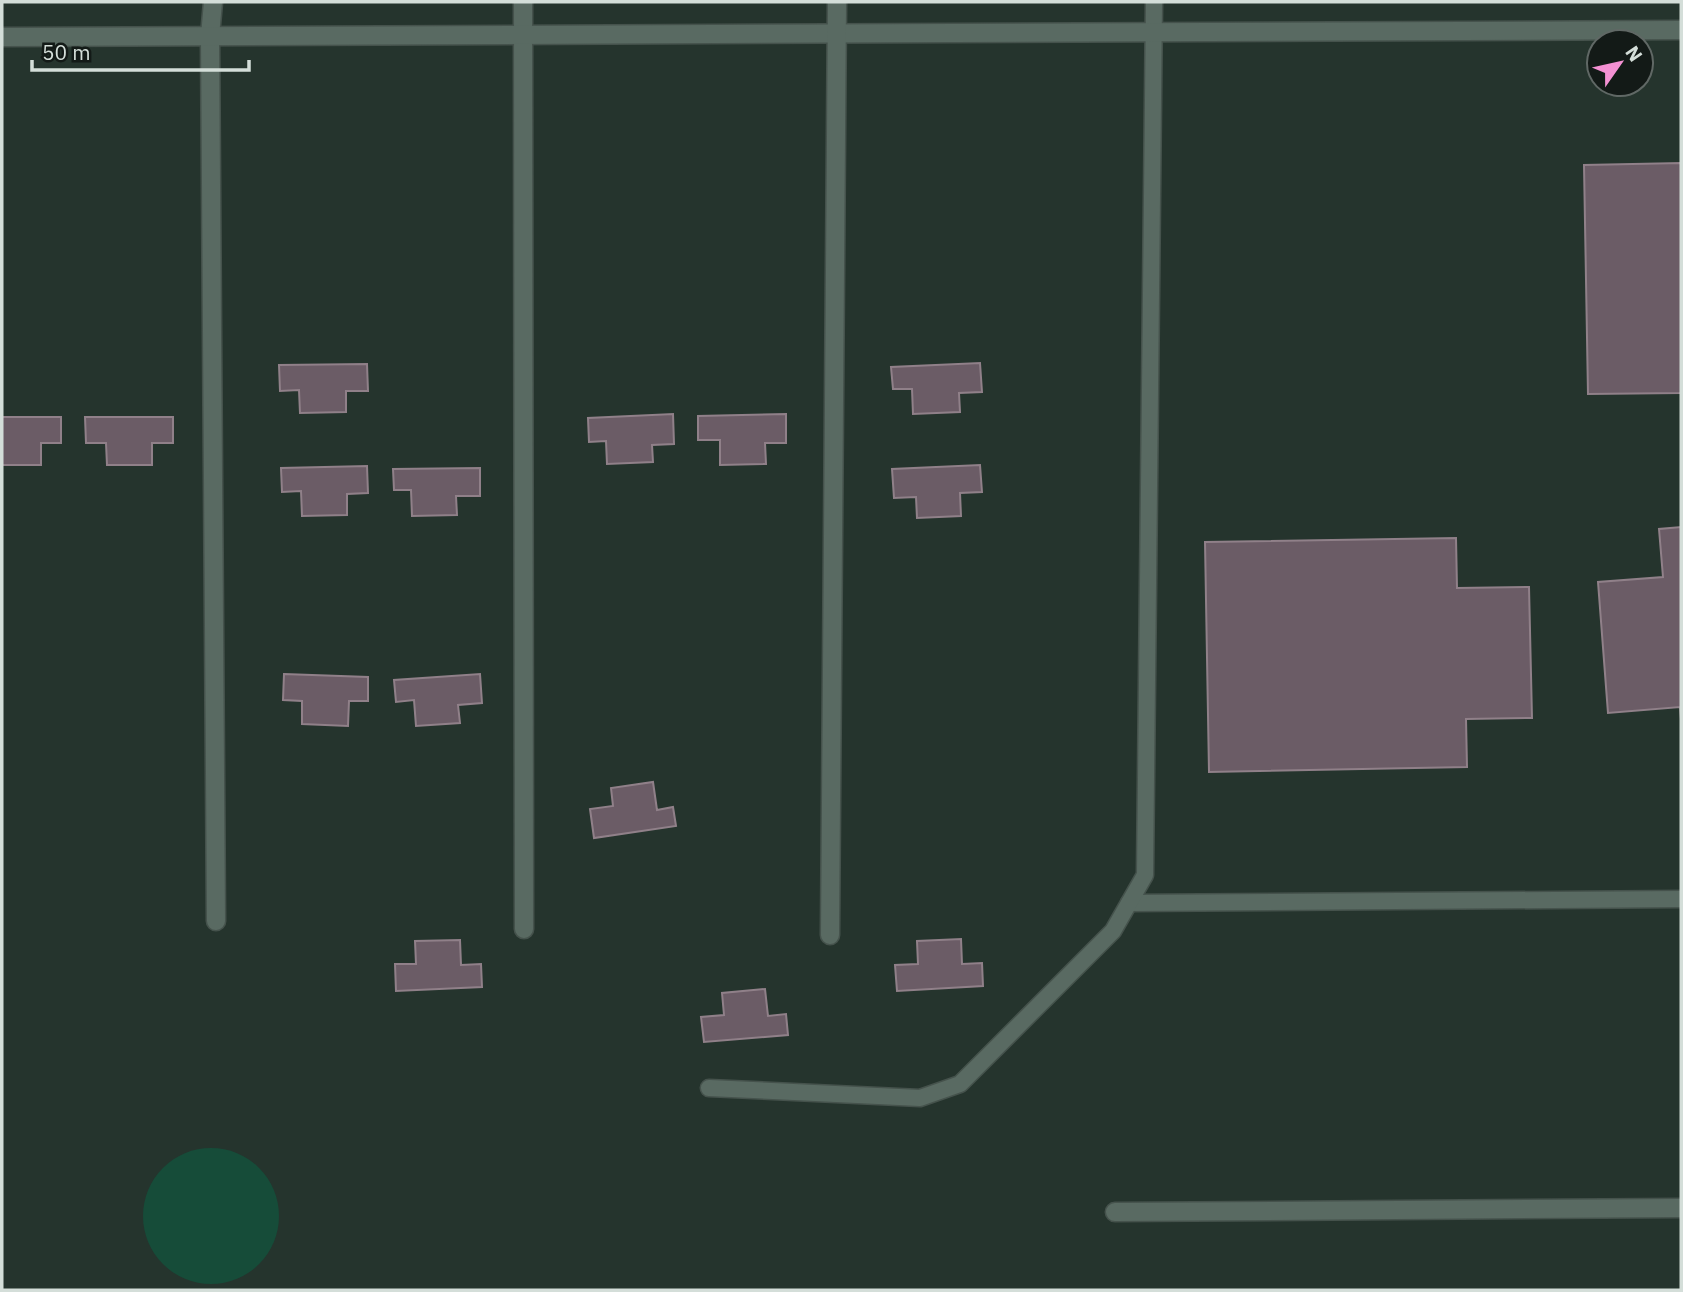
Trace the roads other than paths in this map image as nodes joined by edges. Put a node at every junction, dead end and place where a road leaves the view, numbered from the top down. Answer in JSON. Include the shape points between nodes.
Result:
{"nodes":[{"id":1,"x":213,"y":2,"type":"edge"},
{"id":2,"x":523,"y":2,"type":"edge"},
{"id":3,"x":837,"y":2,"type":"edge"},
{"id":4,"x":1154,"y":2,"type":"edge"},
{"id":5,"x":1681,"y":30,"type":"edge"},
{"id":6,"x":1154,"y":32,"type":"junction"},
{"id":7,"x":838,"y":33,"type":"junction"},
{"id":8,"x":522,"y":34,"type":"junction"},
{"id":9,"x":210,"y":36,"type":"junction"},
{"id":10,"x":2,"y":37,"type":"edge"},
{"id":11,"x":1681,"y":899,"type":"edge"},
{"id":12,"x":1129,"y":904,"type":"junction"},
{"id":13,"x":216,"y":921,"type":"dead end"},
{"id":14,"x":524,"y":929,"type":"dead end"},
{"id":15,"x":830,"y":935,"type":"dead end"},
{"id":16,"x":709,"y":1088,"type":"dead end"},
{"id":17,"x":1681,"y":1208,"type":"edge"},
{"id":18,"x":1115,"y":1212,"type":"dead end"}],
"edges":[{"from":1,"to":9,"type":"street"},
{"from":2,"to":8,"type":"street"},
{"from":3,"to":7,"type":"street"},
{"from":4,"to":6,"type":"lane"},
{"from":5,"to":6,"type":"street"},
{"from":6,"to":7,"type":"street"},
{"from":6,"to":12,"type":"lane","via":[[1145,874]]},
{"from":7,"to":8,"type":"street"},
{"from":7,"to":15,"type":"street"},
{"from":8,"to":9,"type":"street"},
{"from":8,"to":14,"type":"street"},
{"from":9,"to":10,"type":"street"},
{"from":9,"to":13,"type":"street"},
{"from":11,"to":12,"type":"lane"},
{"from":12,"to":16,"type":"lane","via":[[1113,931],[960,1084],[920,1098]]},
{"from":17,"to":18,"type":"street"}]}
